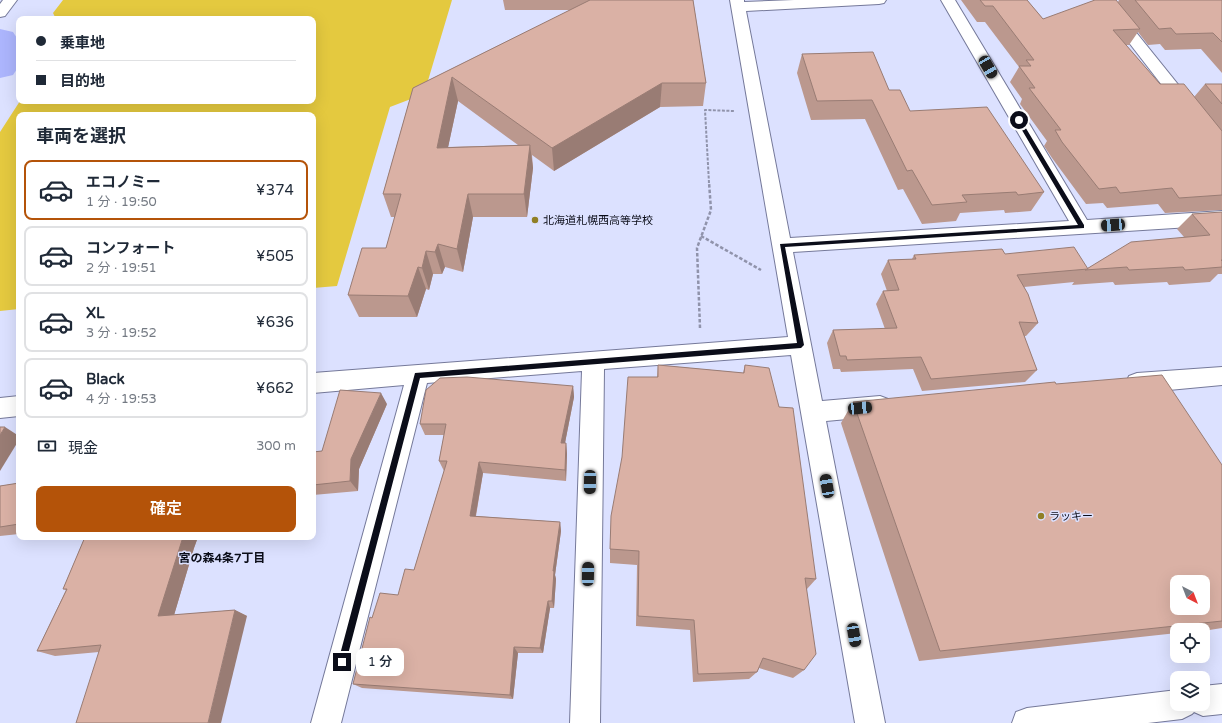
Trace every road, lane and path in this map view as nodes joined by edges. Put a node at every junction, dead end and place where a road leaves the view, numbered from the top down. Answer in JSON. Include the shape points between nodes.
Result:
{"nodes":[{"id":1,"x":879,"y":0,"type":"edge"},
{"id":2,"x":948,"y":0,"type":"edge"},
{"id":3,"x":1103,"y":0,"type":"edge"},
{"id":4,"x":738,"y":3,"type":"edge"},
{"id":5,"x":735,"y":111,"type":"dead end"},
{"id":6,"x":1222,"y":151,"type":"edge"},
{"id":7,"x":1222,"y":218,"type":"edge"},
{"id":8,"x":1082,"y":227,"type":"junction"},
{"id":9,"x":701,"y":236,"type":"junction"},
{"id":10,"x":782,"y":246,"type":"junction"},
{"id":11,"x":763,"y":272,"type":"dead end"},
{"id":12,"x":700,"y":331,"type":"dead end"},
{"id":13,"x":801,"y":345,"type":"junction"},
{"id":14,"x":593,"y":361,"type":"junction"},
{"id":15,"x":418,"y":375,"type":"junction"},
{"id":16,"x":1222,"y":376,"type":"edge"},
{"id":17,"x":316,"y":383,"type":"edge"},
{"id":18,"x":1120,"y":385,"type":"edge"},
{"id":19,"x":900,"y":404,"type":"edge"},
{"id":20,"x":16,"y":406,"type":"edge"},
{"id":21,"x":0,"y":408,"type":"edge"},
{"id":22,"x":813,"y":412,"type":"junction"},
{"id":23,"x":1222,"y":699,"type":"edge"},
{"id":24,"x":1210,"y":700,"type":"edge"},
{"id":25,"x":1170,"y":705,"type":"edge"},
{"id":26,"x":326,"y":723,"type":"edge"},
{"id":27,"x":585,"y":723,"type":"edge"},
{"id":28,"x":870,"y":723,"type":"edge"},
{"id":29,"x":1027,"y":723,"type":"edge"}],
"edges":[{"from":1,"to":4,"type":"street"},
{"from":2,"to":8,"type":"street"},
{"from":3,"to":6,"type":"street"},
{"from":4,"to":10,"type":"street"},
{"from":5,"to":9,"type":"path","via":[[705,110],[711,210]]},
{"from":7,"to":8,"type":"street"},
{"from":8,"to":10,"type":"street"},
{"from":9,"to":11,"type":"path"},
{"from":9,"to":12,"type":"path","via":[[697,248]]},
{"from":10,"to":13,"type":"street"},
{"from":13,"to":14,"type":"street"},
{"from":13,"to":22,"type":"street"},
{"from":14,"to":15,"type":"street"},
{"from":14,"to":27,"type":"street"},
{"from":15,"to":17,"type":"street"},
{"from":15,"to":26,"type":"street"},
{"from":16,"to":18,"type":"street"},
{"from":19,"to":22,"type":"street"},
{"from":20,"to":21,"type":"street"},
{"from":22,"to":28,"type":"street"},
{"from":23,"to":24,"type":"street"},
{"from":25,"to":29,"type":"street"}]}
